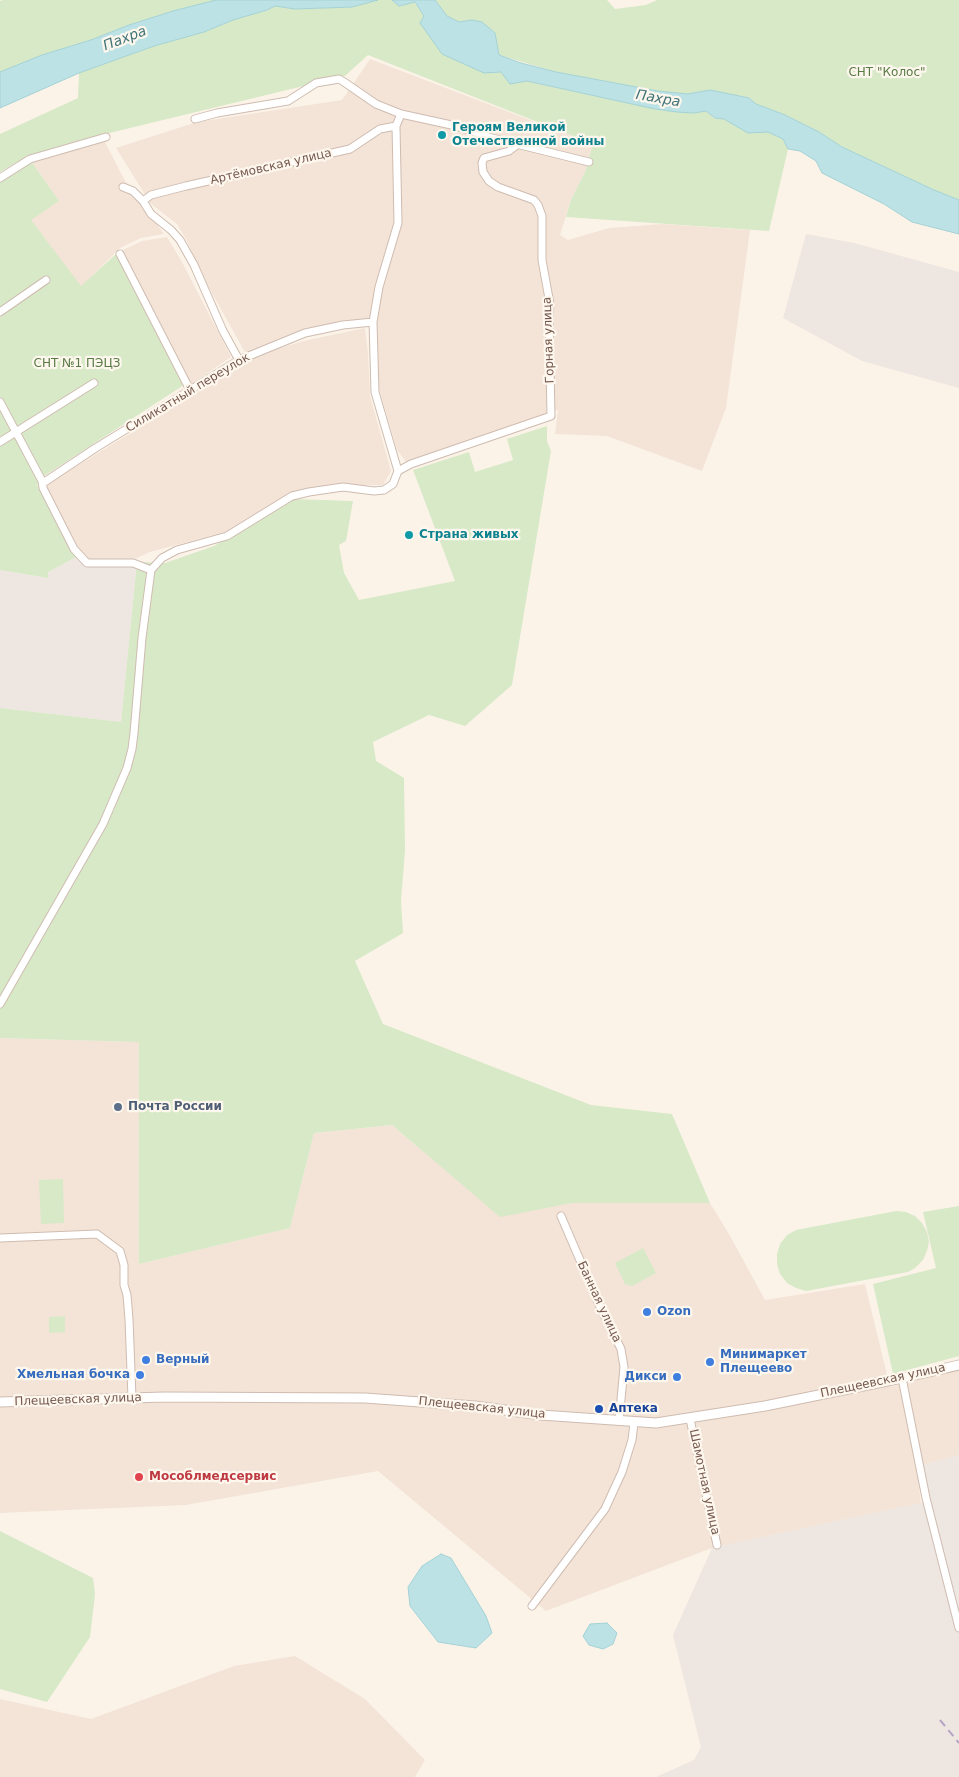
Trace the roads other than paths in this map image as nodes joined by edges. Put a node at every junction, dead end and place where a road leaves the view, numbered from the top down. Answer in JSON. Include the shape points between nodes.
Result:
{"nodes":[{"id":1,"x":401,"y":114,"type":"junction"},
{"id":2,"x":195,"y":119,"type":"dead end"},
{"id":3,"x":396,"y":126,"type":"junction"},
{"id":4,"x":106,"y":138,"type":"dead end"},
{"id":5,"x":518,"y":144,"type":"junction"},
{"id":6,"x":589,"y":162,"type":"dead end"},
{"id":7,"x":0,"y":178,"type":"edge"},
{"id":8,"x":123,"y":186,"type":"dead end"},
{"id":9,"x":143,"y":201,"type":"junction"},
{"id":10,"x":120,"y":254,"type":"dead end"},
{"id":11,"x":46,"y":280,"type":"dead end"},
{"id":12,"x":0,"y":312,"type":"edge"},
{"id":13,"x":373,"y":322,"type":"junction"},
{"id":14,"x":239,"y":360,"type":"junction"},
{"id":15,"x":94,"y":383,"type":"dead end"},
{"id":16,"x":190,"y":390,"type":"junction"},
{"id":17,"x":0,"y":402,"type":"edge"},
{"id":18,"x":15,"y":432,"type":"junction"},
{"id":19,"x":0,"y":442,"type":"edge"},
{"id":20,"x":398,"y":471,"type":"junction"},
{"id":21,"x":43,"y":483,"type":"junction"},
{"id":22,"x":150,"y":570,"type":"junction"},
{"id":23,"x":0,"y":1004,"type":"edge"},
{"id":24,"x":561,"y":1216,"type":"dead end"},
{"id":25,"x":0,"y":1238,"type":"edge"},
{"id":26,"x":959,"y":1364,"type":"edge"},
{"id":27,"x":902,"y":1378,"type":"junction"},
{"id":28,"x":132,"y":1398,"type":"junction"},
{"id":29,"x":0,"y":1402,"type":"edge"},
{"id":30,"x":690,"y":1419,"type":"junction"},
{"id":31,"x":619,"y":1421,"type":"junction"},
{"id":32,"x":634,"y":1423,"type":"junction"},
{"id":33,"x":717,"y":1545,"type":"dead end"},
{"id":34,"x":532,"y":1606,"type":"dead end"},
{"id":35,"x":959,"y":1628,"type":"edge"}],
"edges":[{"from":1,"to":2,"type":"street","via":[[376,104],[338,79],[316,83],[288,100]]},
{"from":1,"to":3,"type":"street"},
{"from":1,"to":5,"type":"street"},
{"from":3,"to":9,"type":"street","name":"Артёмовская улица","via":[[380,129],[350,149],[186,186],[151,195]]},
{"from":3,"to":13,"type":"street","via":[[398,223],[379,287]]},
{"from":4,"to":7,"type":"street","via":[[30,159]]},
{"from":5,"to":6,"type":"street"},
{"from":5,"to":20,"type":"street","name":"Горная улица","via":[[509,151],[484,158],[483,172],[498,187],[534,200],[542,216],[542,260],[550,304],[552,416]]},
{"from":8,"to":9,"type":"street"},
{"from":9,"to":14,"type":"street","via":[[151,214],[180,240]]},
{"from":10,"to":16,"type":"street"},
{"from":11,"to":12,"type":"street"},
{"from":13,"to":14,"type":"street","name":"Силикатный переулок","via":[[304,333]]},
{"from":13,"to":20,"type":"street","via":[[375,392]]},
{"from":14,"to":16,"type":"street","name":"Силикатный переулок"},
{"from":15,"to":18,"type":"street"},
{"from":16,"to":21,"type":"street","name":"Силикатный переулок"},
{"from":17,"to":18,"type":"street"},
{"from":18,"to":19,"type":"street"},
{"from":18,"to":21,"type":"street"},
{"from":20,"to":22,"type":"street","via":[[392,484],[384,490],[343,487],[292,496],[227,536],[177,550]]},
{"from":21,"to":22,"type":"street","via":[[74,549],[86,563],[133,563]]},
{"from":22,"to":23,"type":"street","via":[[134,733],[127,768],[103,824]]},
{"from":24,"to":31,"type":"street","name":"Банная улица","via":[[621,1350],[624,1367]]},
{"from":25,"to":28,"type":"street","via":[[97,1234],[120,1250],[129,1319]]},
{"from":26,"to":27,"type":"street","name":"Плещеевская улица"},
{"from":27,"to":30,"type":"street","name":"Плещеевская улица"},
{"from":27,"to":35,"type":"street","via":[[926,1498]]},
{"from":28,"to":29,"type":"street","name":"Плещеевская улица"},
{"from":28,"to":31,"type":"street","name":"Плещеевская улица","via":[[374,1398]]},
{"from":30,"to":32,"type":"street","name":"Плещеевская улица","via":[[656,1424]]},
{"from":30,"to":33,"type":"street","name":"Шамотная улица"},
{"from":31,"to":32,"type":"street","name":"Плещеевская улица"},
{"from":32,"to":34,"type":"street","via":[[622,1472],[605,1509]]}]}
